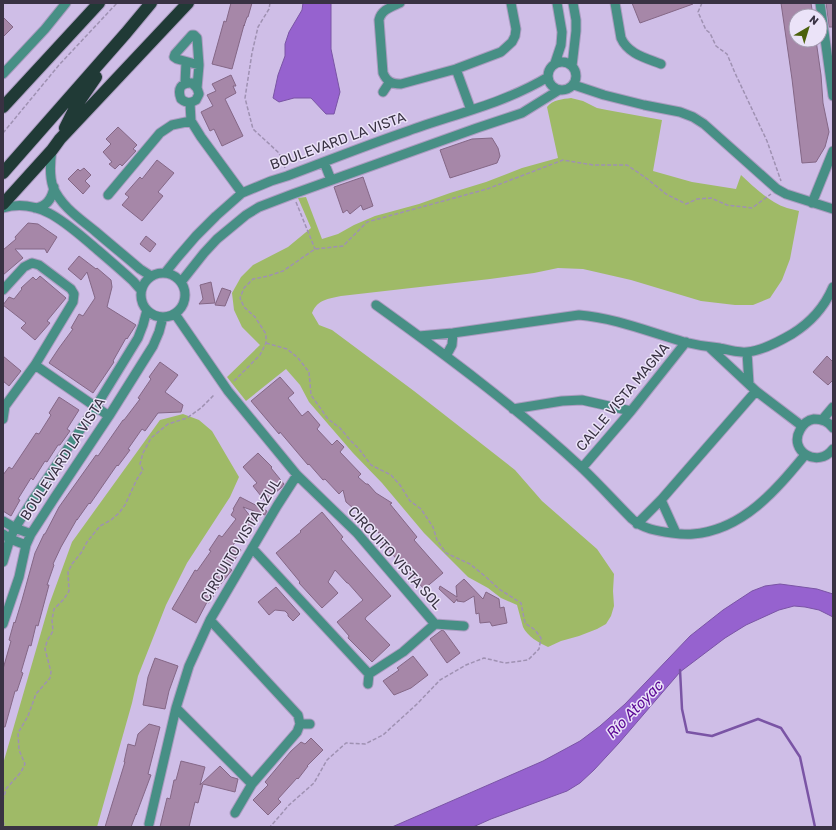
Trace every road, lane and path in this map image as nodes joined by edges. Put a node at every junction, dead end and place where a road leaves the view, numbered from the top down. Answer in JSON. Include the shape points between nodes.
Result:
{"nodes":[{"id":1,"x":66,"y":3,"type":"edge"},
{"id":2,"x":92,"y":3,"type":"edge"},
{"id":3,"x":99,"y":3,"type":"edge"},
{"id":4,"x":117,"y":3,"type":"edge"},
{"id":5,"x":151,"y":3,"type":"edge"},
{"id":6,"x":159,"y":3,"type":"edge"},
{"id":7,"x":188,"y":3,"type":"edge"},
{"id":8,"x":270,"y":3,"type":"edge"},
{"id":9,"x":400,"y":3,"type":"edge"},
{"id":10,"x":511,"y":3,"type":"edge"},
{"id":11,"x":557,"y":3,"type":"edge"},
{"id":12,"x":573,"y":3,"type":"edge"},
{"id":13,"x":615,"y":3,"type":"edge"},
{"id":14,"x":702,"y":3,"type":"edge"},
{"id":15,"x":820,"y":3,"type":"edge"},
{"id":16,"x":86,"y":15,"type":"junction"},
{"id":17,"x":126,"y":33,"type":"junction"},
{"id":18,"x":111,"y":51,"type":"junction"},
{"id":19,"x":186,"y":62,"type":"junction"},
{"id":20,"x":555,"y":63,"type":"junction"},
{"id":21,"x":661,"y":64,"type":"dead end"},
{"id":22,"x":199,"y":65,"type":"junction"},
{"id":23,"x":572,"y":66,"type":"junction"},
{"id":24,"x":456,"y":69,"type":"junction"},
{"id":25,"x":3,"y":74,"type":"edge"},
{"id":26,"x":548,"y":77,"type":"junction"},
{"id":27,"x":389,"y":83,"type":"junction"},
{"id":28,"x":185,"y":84,"type":"junction"},
{"id":29,"x":574,"y":85,"type":"junction"},
{"id":30,"x":197,"y":88,"type":"junction"},
{"id":31,"x":559,"y":90,"type":"junction"},
{"id":32,"x":833,"y":91,"type":"edge"},
{"id":33,"x":383,"y":92,"type":"dead end"},
{"id":34,"x":190,"y":103,"type":"junction"},
{"id":35,"x":3,"y":107,"type":"edge"},
{"id":36,"x":471,"y":110,"type":"junction"},
{"id":37,"x":191,"y":121,"type":"junction"},
{"id":38,"x":3,"y":133,"type":"edge"},
{"id":39,"x":60,"y":138,"type":"junction"},
{"id":40,"x":52,"y":150,"type":"junction"},
{"id":41,"x":833,"y":151,"type":"edge"},
{"id":42,"x":283,"y":162,"type":"dead end"},
{"id":43,"x":324,"y":162,"type":"junction"},
{"id":44,"x":830,"y":167,"type":"edge"},
{"id":45,"x":3,"y":173,"type":"edge"},
{"id":46,"x":331,"y":180,"type":"junction"},
{"id":47,"x":782,"y":181,"type":"dead end"},
{"id":48,"x":54,"y":187,"type":"junction"},
{"id":49,"x":242,"y":193,"type":"junction"},
{"id":50,"x":108,"y":195,"type":"dead end"},
{"id":51,"x":766,"y":198,"type":"dead end"},
{"id":52,"x":812,"y":203,"type":"junction"},
{"id":53,"x":3,"y":204,"type":"edge"},
{"id":54,"x":3,"y":208,"type":"edge"},
{"id":55,"x":34,"y":208,"type":"junction"},
{"id":56,"x":298,"y":208,"type":"dead end"},
{"id":57,"x":833,"y":209,"type":"edge"},
{"id":58,"x":315,"y":249,"type":"junction"},
{"id":59,"x":165,"y":273,"type":"junction"},
{"id":60,"x":152,"y":276,"type":"junction"},
{"id":61,"x":181,"y":282,"type":"junction"},
{"id":62,"x":833,"y":287,"type":"edge"},
{"id":63,"x":3,"y":290,"type":"edge"},
{"id":64,"x":142,"y":290,"type":"junction"},
{"id":65,"x":376,"y":305,"type":"dead end"},
{"id":66,"x":147,"y":310,"type":"junction"},
{"id":67,"x":175,"y":314,"type":"junction"},
{"id":68,"x":163,"y":317,"type":"junction"},
{"id":69,"x":453,"y":333,"type":"junction"},
{"id":70,"x":419,"y":336,"type":"junction"},
{"id":71,"x":686,"y":342,"type":"junction"},
{"id":72,"x":708,"y":347,"type":"junction"},
{"id":73,"x":747,"y":352,"type":"junction"},
{"id":74,"x":446,"y":356,"type":"junction"},
{"id":75,"x":36,"y":365,"type":"junction"},
{"id":76,"x":234,"y":381,"type":"dead end"},
{"id":77,"x":753,"y":388,"type":"junction"},
{"id":78,"x":214,"y":395,"type":"dead end"},
{"id":79,"x":4,"y":406,"type":"edge"},
{"id":80,"x":833,"y":407,"type":"edge"},
{"id":81,"x":95,"y":408,"type":"junction"},
{"id":82,"x":513,"y":409,"type":"junction"},
{"id":83,"x":631,"y":411,"type":"junction"},
{"id":84,"x":108,"y":416,"type":"junction"},
{"id":85,"x":3,"y":419,"type":"edge"},
{"id":86,"x":822,"y":420,"type":"junction"},
{"id":87,"x":802,"y":426,"type":"junction"},
{"id":88,"x":833,"y":428,"type":"edge"},
{"id":89,"x":832,"y":452,"type":"edge"},
{"id":90,"x":805,"y":455,"type":"junction"},
{"id":91,"x":582,"y":468,"type":"junction"},
{"id":92,"x":297,"y":475,"type":"junction"},
{"id":93,"x":661,"y":500,"type":"junction"},
{"id":94,"x":3,"y":521,"type":"edge"},
{"id":95,"x":637,"y":524,"type":"junction"},
{"id":96,"x":15,"y":528,"type":"junction"},
{"id":97,"x":676,"y":533,"type":"junction"},
{"id":98,"x":30,"y":534,"type":"junction"},
{"id":99,"x":7,"y":536,"type":"edge"},
{"id":100,"x":26,"y":545,"type":"junction"},
{"id":101,"x":252,"y":548,"type":"junction"},
{"id":102,"x":3,"y":562,"type":"edge"},
{"id":103,"x":210,"y":620,"type":"junction"},
{"id":104,"x":3,"y":624,"type":"edge"},
{"id":105,"x":435,"y":624,"type":"junction"},
{"id":106,"x":464,"y":626,"type":"dead end"},
{"id":107,"x":369,"y":674,"type":"junction"},
{"id":108,"x":368,"y":684,"type":"dead end"},
{"id":109,"x":176,"y":708,"type":"junction"},
{"id":110,"x":300,"y":724,"type":"junction"},
{"id":111,"x":310,"y":724,"type":"dead end"},
{"id":112,"x":252,"y":784,"type":"junction"},
{"id":113,"x":3,"y":801,"type":"edge"},
{"id":114,"x":235,"y":813,"type":"dead end"},
{"id":115,"x":3,"y":822,"type":"edge"},
{"id":116,"x":148,"y":826,"type":"edge"},
{"id":117,"x":5,"y":827,"type":"edge"}],
"edges":[{"from":1,"to":25,"type":"street"},
{"from":2,"to":16,"type":"highway"},
{"from":3,"to":16,"type":"highway"},
{"from":4,"to":38,"type":"path","via":[[59,65]]},
{"from":5,"to":17,"type":"highway"},
{"from":6,"to":17,"type":"highway"},
{"from":7,"to":39,"type":"highway"},
{"from":8,"to":42,"type":"path","via":[[258,27],[245,98],[253,129],[279,153]]},
{"from":9,"to":27,"type":"street","via":[[386,10],[379,10],[383,73]]},
{"from":10,"to":24,"type":"street","via":[[516,29],[512,42],[502,52]]},
{"from":11,"to":20,"type":"street","via":[[562,32]]},
{"from":12,"to":23,"type":"street","via":[[576,31]]},
{"from":13,"to":21,"type":"street","via":[[623,43],[633,53]]},
{"from":14,"to":47,"type":"path","via":[[698,12],[706,30],[716,46],[727,54],[767,141]]},
{"from":15,"to":32,"type":"street"},
{"from":16,"to":35,"type":"highway"},
{"from":17,"to":18,"type":"highway"},
{"from":18,"to":39,"type":"highway","via":[[76,106]]},
{"from":18,"to":45,"type":"highway"},
{"from":19,"to":22,"type":"street"},
{"from":19,"to":22,"type":"street","via":[[174,55],[190,36],[194,35],[197,38]]},
{"from":19,"to":28,"type":"street"},
{"from":20,"to":23,"type":"street","via":[[564,62]]},
{"from":20,"to":26,"type":"street","via":[[549,69]]},
{"from":22,"to":30,"type":"street"},
{"from":23,"to":29,"type":"street","via":[[576,75]]},
{"from":24,"to":27,"type":"street","via":[[401,84]]},
{"from":24,"to":36,"type":"street"},
{"from":26,"to":31,"type":"street","via":[[551,85]]},
{"from":26,"to":36,"type":"street","name":"BOULEVARD LA VISTA","via":[[521,92]]},
{"from":27,"to":33,"type":"street"},
{"from":28,"to":30,"type":"street","via":[[192,83]]},
{"from":28,"to":34,"type":"street","via":[[180,89],[179,96],[183,101]]},
{"from":29,"to":31,"type":"street","via":[[567,90]]},
{"from":29,"to":52,"type":"street","via":[[693,117],[777,189]]},
{"from":30,"to":34,"type":"street","via":[[198,98]]},
{"from":31,"to":46,"type":"street","via":[[522,113]]},
{"from":34,"to":37,"type":"street"},
{"from":36,"to":43,"type":"street","name":"BOULEVARD LA VISTA"},
{"from":37,"to":49,"type":"street"},
{"from":37,"to":50,"type":"street","via":[[172,125],[160,133]]},
{"from":39,"to":40,"type":"highway"},
{"from":40,"to":48,"type":"street","via":[[50,173]]},
{"from":40,"to":53,"type":"highway"},
{"from":41,"to":44,"type":"street"},
{"from":43,"to":46,"type":"street"},
{"from":43,"to":49,"type":"street","name":"BOULEVARD LA VISTA"},
{"from":44,"to":52,"type":"street"},
{"from":46,"to":61,"type":"street","via":[[246,215],[204,253]]},
{"from":48,"to":55,"type":"street","via":[[48,202]]},
{"from":48,"to":60,"type":"street","via":[[61,201],[77,217]]},
{"from":49,"to":59,"type":"street","name":"BOULEVARD LA VISTA","via":[[196,236]]},
{"from":51,"to":58,"type":"path","via":[[752,208],[727,205],[711,198],[697,199],[686,204],[666,194],[627,165],[563,160],[487,189],[367,222],[343,246]]},
{"from":52,"to":57,"type":"street"},
{"from":54,"to":55,"type":"street"},
{"from":55,"to":64,"type":"street","via":[[53,215],[69,226]]},
{"from":56,"to":58,"type":"path"},
{"from":58,"to":76,"type":"path","via":[[283,271],[253,279],[244,288],[240,298],[244,307],[255,317],[266,334],[266,343],[260,355]]},
{"from":59,"to":60,"type":"street"},
{"from":59,"to":61,"type":"street","via":[[177,277]]},
{"from":60,"to":64,"type":"street"},
{"from":61,"to":67,"type":"street","via":[[185,299]]},
{"from":62,"to":73,"type":"street","via":[[820,310],[799,330],[764,348]]},
{"from":63,"to":75,"type":"street","via":[[24,267],[32,263],[39,265],[74,294],[73,302]]},
{"from":64,"to":66,"type":"street","via":[[142,301]]},
{"from":65,"to":70,"type":"street"},
{"from":66,"to":68,"type":"street"},
{"from":66,"to":81,"type":"street","name":"BOULEVARD LA VISTA","via":[[138,338]]},
{"from":67,"to":68,"type":"street"},
{"from":67,"to":92,"type":"street","name":"CIRCUITO VISTA SOL","via":[[228,391]]},
{"from":68,"to":84,"type":"street","name":"BOULEVARD LA VISTA","via":[[153,346]]},
{"from":69,"to":70,"type":"street"},
{"from":69,"to":71,"type":"street","via":[[578,315],[610,320]]},
{"from":69,"to":74,"type":"street","via":[[452,345]]},
{"from":70,"to":74,"type":"street"},
{"from":71,"to":72,"type":"street"},
{"from":71,"to":83,"type":"street","name":"CALLE VISTA MAGNA"},
{"from":72,"to":73,"type":"street"},
{"from":72,"to":77,"type":"street"},
{"from":73,"to":77,"type":"street"},
{"from":74,"to":82,"type":"street"},
{"from":75,"to":79,"type":"street"},
{"from":75,"to":81,"type":"street"},
{"from":77,"to":87,"type":"street"},
{"from":77,"to":93,"type":"street"},
{"from":78,"to":113,"type":"path","via":[[187,418],[168,424],[151,438],[140,464],[143,470],[125,505],[112,520],[100,526],[72,564],[68,572],[69,591],[54,609],[53,631],[45,649],[51,672],[50,678],[36,694],[18,733],[19,750],[26,764],[6,789]]},
{"from":79,"to":85,"type":"street"},
{"from":80,"to":86,"type":"street"},
{"from":81,"to":84,"type":"street"},
{"from":81,"to":96,"type":"street","name":"BOULEVARD LA VISTA"},
{"from":82,"to":83,"type":"street","via":[[582,400]]},
{"from":82,"to":91,"type":"street"},
{"from":83,"to":91,"type":"street","name":"CALLE VISTA MAGNA"},
{"from":84,"to":98,"type":"street","name":"BOULEVARD LA VISTA"},
{"from":86,"to":87,"type":"street","via":[[811,420]]},
{"from":86,"to":88,"type":"street"},
{"from":87,"to":90,"type":"street","via":[[797,438]]},
{"from":89,"to":90,"type":"street","via":[[818,458]]},
{"from":90,"to":97,"type":"street","via":[[762,502],[734,523],[706,532]]},
{"from":91,"to":95,"type":"street"},
{"from":92,"to":101,"type":"street","name":"CIRCUITO VISTA AZUL"},
{"from":92,"to":105,"type":"street","name":"CIRCUITO VISTA SOL","via":[[357,534]]},
{"from":93,"to":95,"type":"street"},
{"from":93,"to":97,"type":"street"},
{"from":94,"to":96,"type":"street"},
{"from":95,"to":97,"type":"street"},
{"from":96,"to":98,"type":"street"},
{"from":96,"to":99,"type":"street","name":"BOULEVARD LA VISTA"},
{"from":98,"to":100,"type":"street","name":"BOULEVARD LA VISTA"},
{"from":99,"to":100,"type":"street"},
{"from":99,"to":102,"type":"street","name":"BOULEVARD LA VISTA"},
{"from":100,"to":104,"type":"street","name":"BOULEVARD LA VISTA","via":[[19,577]]},
{"from":101,"to":103,"type":"street","name":"CIRCUITO VISTA AZUL"},
{"from":101,"to":107,"type":"street"},
{"from":103,"to":109,"type":"street","name":"CIRCUITO VISTA AZUL","via":[[189,666]]},
{"from":103,"to":110,"type":"street","name":"CIRCUITO VISTA AZUL","via":[[298,715]]},
{"from":105,"to":106,"type":"street"},
{"from":105,"to":107,"type":"street","name":"CIRCUITO VISTA SOL","via":[[403,652]]},
{"from":107,"to":108,"type":"street"},
{"from":109,"to":112,"type":"street"},
{"from":109,"to":116,"type":"street","name":"CIRCUITO VISTA AZUL"},
{"from":110,"to":111,"type":"street"},
{"from":110,"to":112,"type":"street","via":[[298,732]]},
{"from":112,"to":114,"type":"street"},
{"from":115,"to":117,"type":"path"}]}
